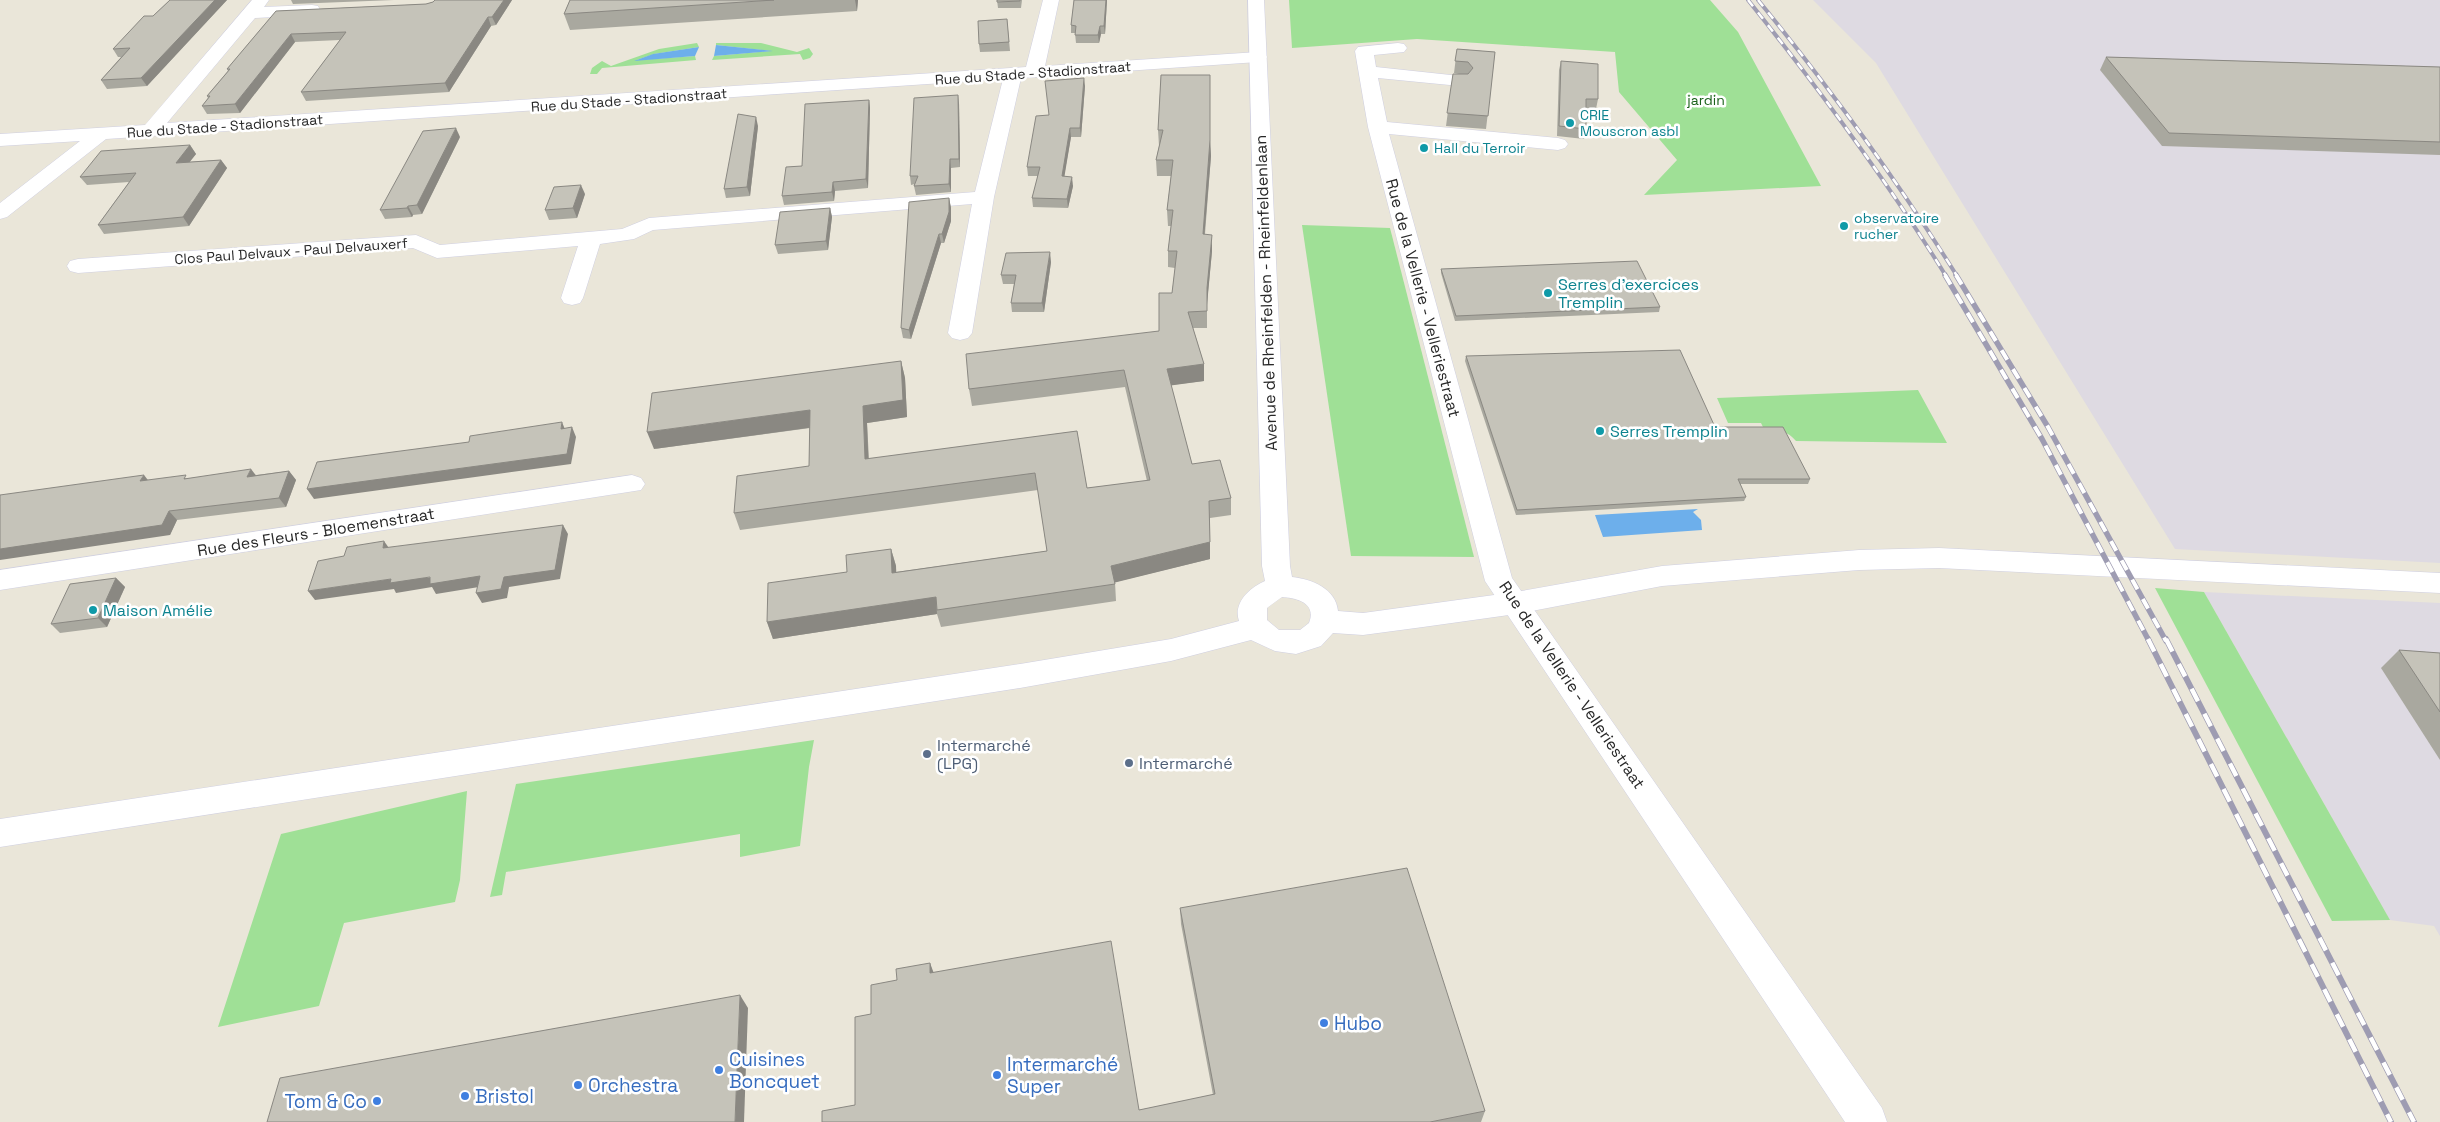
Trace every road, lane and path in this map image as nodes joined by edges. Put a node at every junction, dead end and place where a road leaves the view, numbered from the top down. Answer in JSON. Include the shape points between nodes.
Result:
{"nodes":[{"id":1,"x":1050,"y":0,"type":"edge"},
{"id":2,"x":1256,"y":0,"type":"edge"},
{"id":3,"x":255,"y":6,"type":"edge"},
{"id":4,"x":325,"y":10,"type":"edge"},
{"id":5,"x":1398,"y":48,"type":"dead end"},
{"id":6,"x":1258,"y":57,"type":"junction"},
{"id":7,"x":1370,"y":72,"type":"junction"},
{"id":8,"x":1034,"y":74,"type":"junction"},
{"id":9,"x":1013,"y":75,"type":"junction"},
{"id":10,"x":1460,"y":82,"type":"edge"},
{"id":11,"x":1378,"y":127,"type":"junction"},
{"id":12,"x":150,"y":131,"type":"junction"},
{"id":13,"x":100,"y":134,"type":"junction"},
{"id":14,"x":0,"y":140,"type":"edge"},
{"id":15,"x":1558,"y":144,"type":"dead end"},
{"id":16,"x":984,"y":197,"type":"junction"},
{"id":17,"x":0,"y":213,"type":"edge"},
{"id":18,"x":591,"y":238,"type":"junction"},
{"id":19,"x":78,"y":266,"type":"dead end"},
{"id":20,"x":572,"y":298,"type":"dead end"},
{"id":21,"x":960,"y":333,"type":"dead end"},
{"id":22,"x":632,"y":484,"type":"dead end"},
{"id":23,"x":0,"y":580,"type":"edge"},
{"id":24,"x":2440,"y":583,"type":"edge"},
{"id":25,"x":1280,"y":586,"type":"junction"},
{"id":26,"x":1516,"y":603,"type":"junction"},
{"id":27,"x":1325,"y":621,"type":"junction"},
{"id":28,"x":1256,"y":628,"type":"junction"},
{"id":29,"x":0,"y":833,"type":"edge"},
{"id":30,"x":1868,"y":1122,"type":"edge"}],
"edges":[{"from":1,"to":8,"type":"street"},
{"from":2,"to":6,"type":"street","name":"Avenue de Rheinfelden - Rheinfeldenlaan"},
{"from":3,"to":4,"type":"street"},
{"from":3,"to":12,"type":"street"},
{"from":5,"to":7,"type":"street","name":"Rue de la Vellerie - Velleriestraat","via":[[1364,51]]},
{"from":6,"to":8,"type":"street","name":"Rue du Stade - Stadionstraat"},
{"from":6,"to":25,"type":"street","name":"Avenue de Rheinfelden - Rheinfeldenlaan","via":[[1276,566]]},
{"from":7,"to":10,"type":"street"},
{"from":7,"to":11,"type":"street","name":"Rue de la Vellerie - Velleriestraat"},
{"from":8,"to":9,"type":"street","name":"Rue du Stade - Stadionstraat"},
{"from":9,"to":12,"type":"street","name":"Rue du Stade - Stadionstraat"},
{"from":9,"to":16,"type":"street"},
{"from":11,"to":15,"type":"street"},
{"from":11,"to":26,"type":"street","name":"Rue de la Vellerie - Velleriestraat","via":[[1499,580]]},
{"from":12,"to":13,"type":"street","name":"Rue du Stade - Stadionstraat"},
{"from":13,"to":14,"type":"street","name":"Rue du Stade - Stadionstraat"},
{"from":13,"to":17,"type":"street"},
{"from":16,"to":18,"type":"street","name":"Clos Paul Delvaux - Paul Delvauxerf","via":[[649,224],[627,235]]},
{"from":16,"to":21,"type":"street"},
{"from":18,"to":19,"type":"street","name":"Clos Paul Delvaux - Paul Delvauxerf","via":[[437,252],[416,241]]},
{"from":18,"to":20,"type":"street"},
{"from":22,"to":23,"type":"street","name":"Rue des Fleurs - Bloemenstraat"},
{"from":24,"to":26,"type":"street","via":[[1939,558],[1859,560],[1662,576]]},
{"from":25,"to":27,"type":"street","via":[[1314,594],[1326,611]]},
{"from":25,"to":28,"type":"street","via":[[1260,594],[1254,602],[1251,610]]},
{"from":26,"to":27,"type":"street","via":[[1363,624]]},
{"from":26,"to":30,"type":"street","name":"Rue de la Vellerie - Velleriestraat"},
{"from":27,"to":28,"type":"street","via":[[1315,635],[1295,642],[1272,640]]},
{"from":28,"to":29,"type":"street","via":[[1171,650],[1020,676]]}]}
